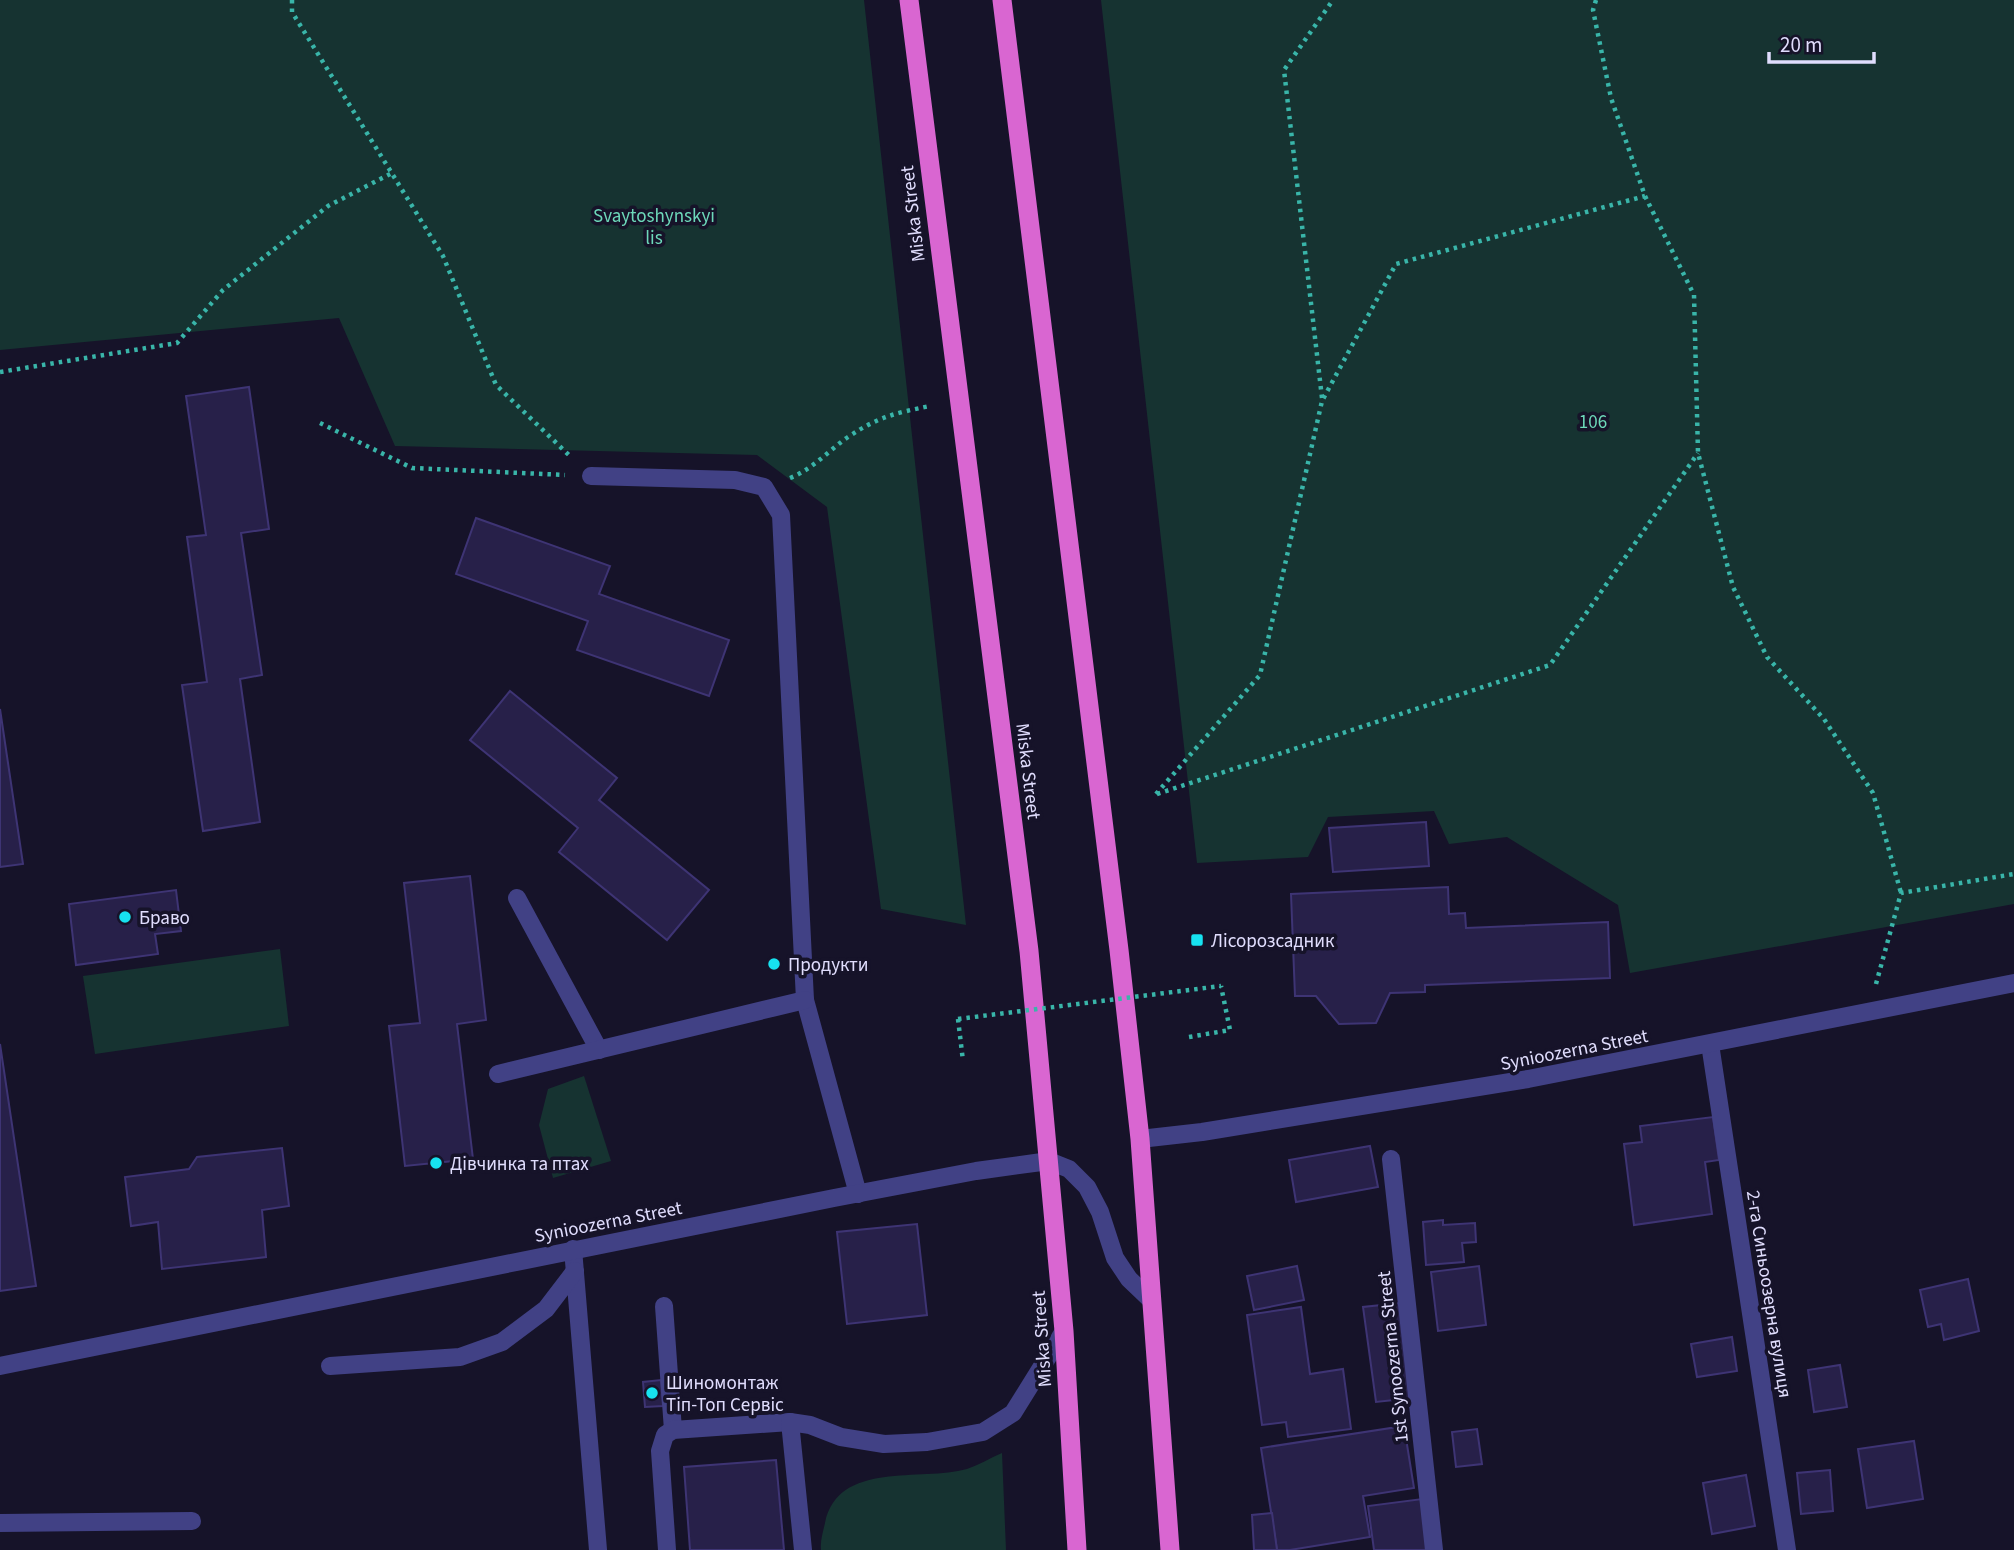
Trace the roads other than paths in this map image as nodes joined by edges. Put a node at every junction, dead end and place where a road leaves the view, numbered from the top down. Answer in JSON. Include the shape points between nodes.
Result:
{"nodes":[{"id":1,"x":909,"y":0,"type":"edge"},
{"id":2,"x":1002,"y":0,"type":"edge"},
{"id":3,"x":591,"y":476,"type":"road end"},
{"id":4,"x":517,"y":898,"type":"dead end"},
{"id":5,"x":2014,"y":984,"type":"edge"},
{"id":6,"x":805,"y":1000,"type":"junction"},
{"id":7,"x":1710,"y":1044,"type":"junction"},
{"id":8,"x":599,"y":1050,"type":"junction"},
{"id":9,"x":498,"y":1074,"type":"dead end"},
{"id":10,"x":1140,"y":1139,"type":"junction"},
{"id":11,"x":1391,"y":1158,"type":"dead end"},
{"id":12,"x":1049,"y":1161,"type":"junction"},
{"id":13,"x":858,"y":1194,"type":"junction"},
{"id":14,"x":573,"y":1249,"type":"junction"},
{"id":15,"x":575,"y":1271,"type":"junction"},
{"id":16,"x":1151,"y":1300,"type":"junction"},
{"id":17,"x":664,"y":1306,"type":"dead end"},
{"id":18,"x":1064,"y":1331,"type":"junction"},
{"id":19,"x":0,"y":1366,"type":"edge"},
{"id":20,"x":330,"y":1367,"type":"dead end"},
{"id":21,"x":790,"y":1422,"type":"junction"},
{"id":22,"x":673,"y":1430,"type":"junction"},
{"id":23,"x":192,"y":1521,"type":"dead end"},
{"id":24,"x":0,"y":1523,"type":"edge"},
{"id":25,"x":598,"y":1550,"type":"edge"},
{"id":26,"x":667,"y":1550,"type":"edge"},
{"id":27,"x":803,"y":1550,"type":"edge"},
{"id":28,"x":1076,"y":1550,"type":"edge"},
{"id":29,"x":1170,"y":1550,"type":"edge"},
{"id":30,"x":1434,"y":1550,"type":"edge"},
{"id":31,"x":1787,"y":1550,"type":"edge"}],
"edges":[{"from":1,"to":12,"type":"highway","name":"Miska Street","via":[[1029,951]]},
{"from":2,"to":10,"type":"highway"},
{"from":3,"to":6,"type":"street","via":[[735,480],[764,487],[781,515]]},
{"from":4,"to":8,"type":"street"},
{"from":5,"to":7,"type":"street","name":"Synioozerna Street"},
{"from":6,"to":8,"type":"street"},
{"from":6,"to":13,"type":"street"},
{"from":7,"to":10,"type":"street","name":"Synioozerna Street","via":[[1501,1084]]},
{"from":7,"to":31,"type":"street","name":"2-га Синьоозерна вулиця"},
{"from":8,"to":9,"type":"street"},
{"from":10,"to":16,"type":"highway"},
{"from":11,"to":30,"type":"street","name":"1st Synoozerna Street"},
{"from":12,"to":13,"type":"street","name":"Synioozerna Street"},
{"from":12,"to":16,"type":"street","via":[[1069,1168],[1087,1187],[1115,1258]]},
{"from":12,"to":18,"type":"highway","name":"Miska Street"},
{"from":13,"to":14,"type":"street","name":"Synioozerna Street"},
{"from":14,"to":15,"type":"street"},
{"from":14,"to":19,"type":"street","name":"Synioozerna Street"},
{"from":15,"to":20,"type":"street","via":[[546,1309],[502,1342],[460,1357]]},
{"from":15,"to":25,"type":"street"},
{"from":16,"to":29,"type":"highway"},
{"from":17,"to":22,"type":"street"},
{"from":18,"to":21,"type":"street","via":[[1013,1413],[983,1432],[884,1444]]},
{"from":18,"to":28,"type":"highway","name":"Miska Street"},
{"from":21,"to":22,"type":"street"},
{"from":21,"to":27,"type":"street"},
{"from":22,"to":26,"type":"street","via":[[660,1451]]},
{"from":23,"to":24,"type":"street"}]}
